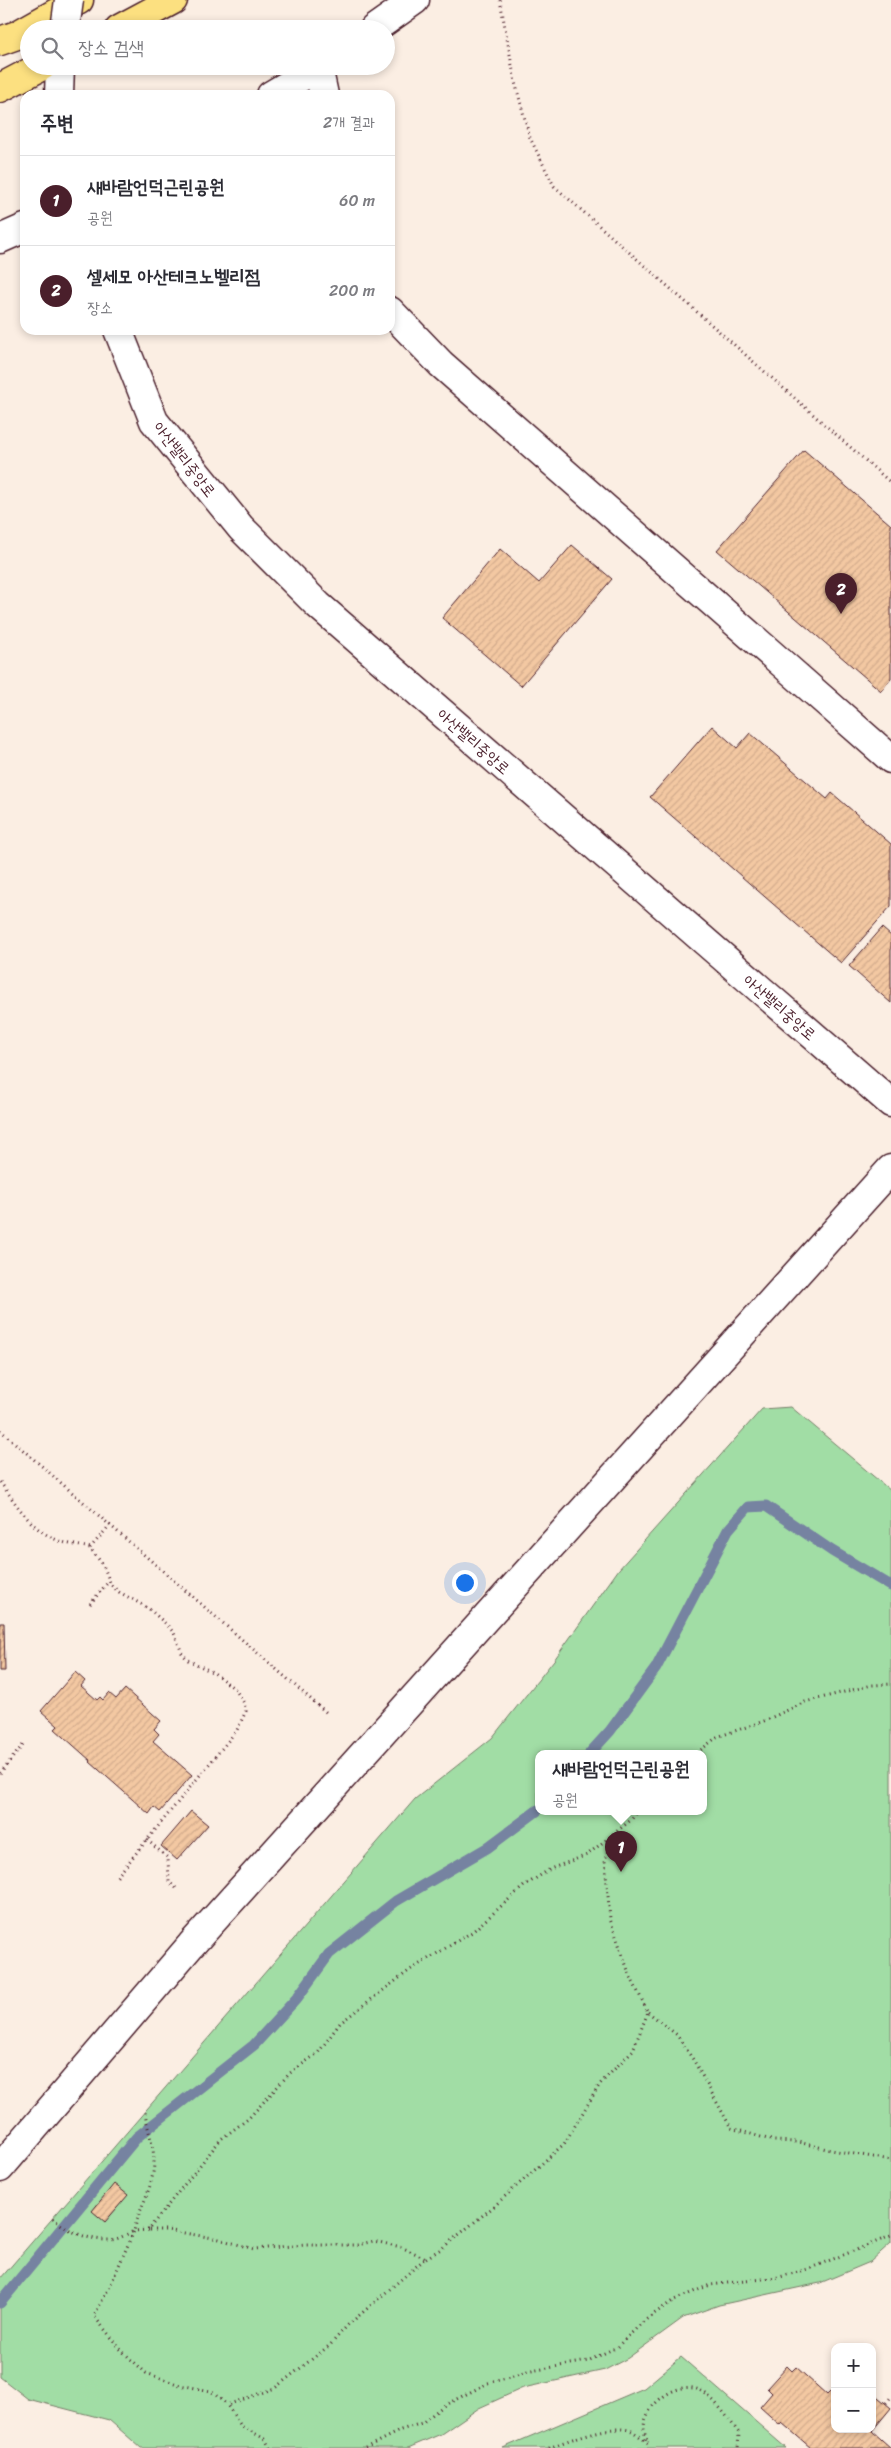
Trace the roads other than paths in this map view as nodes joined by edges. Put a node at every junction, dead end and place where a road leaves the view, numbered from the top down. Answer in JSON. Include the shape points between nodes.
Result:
{"nodes":[{"id":1,"x":68,"y":0,"type":"edge"},
{"id":2,"x":79,"y":0,"type":"edge"},
{"id":3,"x":173,"y":0,"type":"edge"},
{"id":4,"x":415,"y":0,"type":"edge"},
{"id":5,"x":43,"y":20,"type":"edge"},
{"id":6,"x":66,"y":20,"type":"edge"},
{"id":7,"x":136,"y":20,"type":"edge"},
{"id":8,"x":387,"y":20,"type":"edge"},
{"id":9,"x":20,"y":33,"type":"edge"},
{"id":10,"x":0,"y":41,"type":"edge"},
{"id":11,"x":305,"y":75,"type":"edge"},
{"id":12,"x":320,"y":75,"type":"edge"},
{"id":13,"x":55,"y":78,"type":"edge"},
{"id":14,"x":0,"y":88,"type":"edge"},
{"id":15,"x":280,"y":90,"type":"edge"},
{"id":16,"x":323,"y":90,"type":"edge"},
{"id":17,"x":20,"y":230,"type":"edge"},
{"id":18,"x":0,"y":239,"type":"edge"},
{"id":19,"x":395,"y":316,"type":"edge"},
{"id":20,"x":120,"y":335,"type":"edge"},
{"id":21,"x":891,"y":759,"type":"edge"},
{"id":22,"x":891,"y":1103,"type":"edge"},
{"id":23,"x":891,"y":1169,"type":"edge"},
{"id":24,"x":0,"y":2168,"type":"edge"}],
"edges":[{"from":1,"to":6,"type":"street","bridge":true},
{"from":2,"to":5,"type":"highway"},
{"from":3,"to":7,"type":"highway"},
{"from":4,"to":8,"type":"street"},
{"from":9,"to":10,"type":"highway"},
{"from":11,"to":15,"type":"street"},
{"from":12,"to":16,"type":"street"},
{"from":13,"to":14,"type":"highway"},
{"from":17,"to":18,"type":"street"},
{"from":19,"to":21,"type":"street","via":[[441,364]]},
{"from":20,"to":22,"type":"street","name":"아산밸리중앙로","via":[[154,421],[240,528],[318,605]]},
{"from":23,"to":24,"type":"street","via":[[191,1945]]}]}
